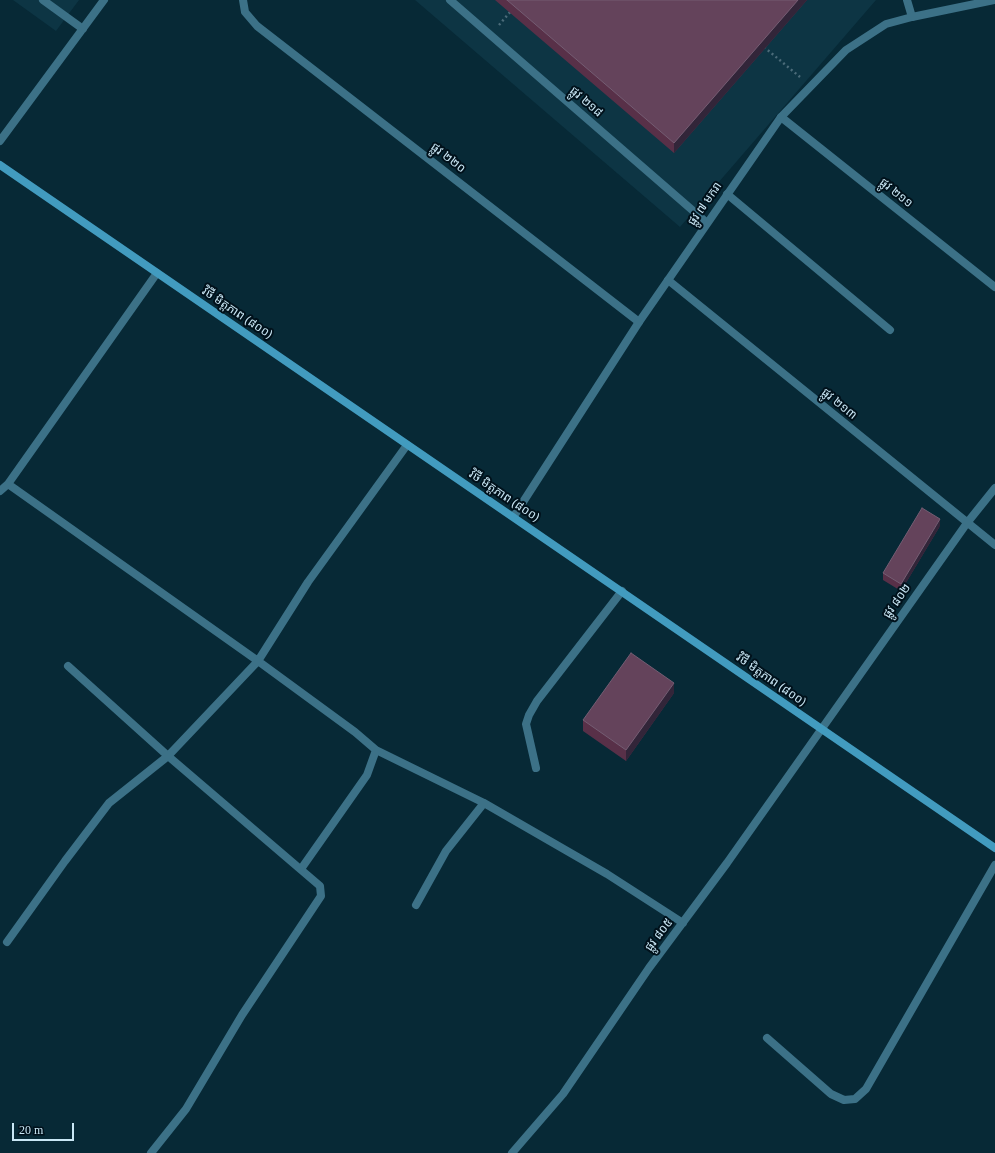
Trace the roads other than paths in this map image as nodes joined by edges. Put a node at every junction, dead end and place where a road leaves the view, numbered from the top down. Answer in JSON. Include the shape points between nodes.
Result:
{"nodes":[{"id":1,"x":43,"y":0,"type":"edge"},
{"id":2,"x":104,"y":0,"type":"edge"},
{"id":3,"x":243,"y":0,"type":"edge"},
{"id":4,"x":450,"y":0,"type":"edge"},
{"id":5,"x":907,"y":0,"type":"edge"},
{"id":6,"x":994,"y":0,"type":"edge"},
{"id":7,"x":966,"y":3,"type":"edge"},
{"id":8,"x":912,"y":17,"type":"junction"},
{"id":9,"x":83,"y":29,"type":"junction"},
{"id":10,"x":781,"y":116,"type":"junction"},
{"id":11,"x":0,"y":141,"type":"edge"},
{"id":12,"x":0,"y":165,"type":"edge"},
{"id":13,"x":727,"y":194,"type":"junction"},
{"id":14,"x":706,"y":222,"type":"junction"},
{"id":15,"x":157,"y":273,"type":"junction"},
{"id":16,"x":668,"y":280,"type":"junction"},
{"id":17,"x":995,"y":287,"type":"edge"},
{"id":18,"x":639,"y":322,"type":"junction"},
{"id":19,"x":890,"y":330,"type":"dead end"},
{"id":20,"x":407,"y":445,"type":"junction"},
{"id":21,"x":8,"y":484,"type":"junction"},
{"id":22,"x":995,"y":488,"type":"edge"},
{"id":23,"x":0,"y":491,"type":"edge"},
{"id":24,"x":514,"y":516,"type":"junction"},
{"id":25,"x":967,"y":523,"type":"junction"},
{"id":26,"x":995,"y":545,"type":"edge"},
{"id":27,"x":622,"y":591,"type":"junction"},
{"id":28,"x":258,"y":661,"type":"junction"},
{"id":29,"x":68,"y":666,"type":"dead end"},
{"id":30,"x":822,"y":729,"type":"junction"},
{"id":31,"x":376,"y":750,"type":"junction"},
{"id":32,"x":168,"y":756,"type":"junction"},
{"id":33,"x":536,"y":768,"type":"dead end"},
{"id":34,"x":484,"y":803,"type":"junction"},
{"id":35,"x":995,"y":848,"type":"edge"},
{"id":36,"x":995,"y":865,"type":"edge"},
{"id":37,"x":301,"y":869,"type":"junction"},
{"id":38,"x":416,"y":905,"type":"dead end"},
{"id":39,"x":683,"y":923,"type":"junction"},
{"id":40,"x":7,"y":942,"type":"dead end"},
{"id":41,"x":767,"y":1038,"type":"dead end"},
{"id":42,"x":151,"y":1153,"type":"edge"},
{"id":43,"x":512,"y":1153,"type":"edge"}],
"edges":[{"from":1,"to":9,"type":"street"},
{"from":2,"to":9,"type":"street"},
{"from":3,"to":18,"type":"street","name":"ផ្លូវ ២២០","via":[[245,12],[264,31]]},
{"from":4,"to":14,"type":"street","name":"ផ្លូវ ២១៨"},
{"from":5,"to":8,"type":"street"},
{"from":6,"to":7,"type":"street","name":"ផ្លូវ ៧ មករា"},
{"from":7,"to":8,"type":"street","name":"ផ្លូវ ៧ មករា"},
{"from":8,"to":10,"type":"street","name":"ផ្លូវ ៧ មករា","via":[[886,24],[846,50]]},
{"from":9,"to":11,"type":"street"},
{"from":10,"to":13,"type":"street","name":"ផ្លូវ ៧ មករា"},
{"from":10,"to":17,"type":"street","name":"ផ្លូវ ២១១"},
{"from":12,"to":15,"type":"main road","name":"វិថី មិត្តភាព (៨០០)"},
{"from":13,"to":14,"type":"street","name":"ផ្លូវ ៧ មករា"},
{"from":13,"to":19,"type":"street"},
{"from":14,"to":16,"type":"street","name":"ផ្លូវ ៧ មករា"},
{"from":15,"to":20,"type":"main road","name":"វិថី មិត្តភាព (៨០០)"},
{"from":15,"to":21,"type":"street"},
{"from":16,"to":18,"type":"street","name":"ផ្លូវ ៧ មករា"},
{"from":16,"to":25,"type":"street","name":"ផ្លូវ ២១៣"},
{"from":18,"to":24,"type":"street","name":"ផ្លូវ ៧ មករា"},
{"from":20,"to":24,"type":"main road","name":"វិថី មិត្តភាព (៨០០)"},
{"from":20,"to":28,"type":"street","via":[[308,582]]},
{"from":21,"to":23,"type":"street"},
{"from":21,"to":28,"type":"street"},
{"from":22,"to":25,"type":"street","name":"ផ្លូវ ៨០២"},
{"from":24,"to":27,"type":"main road","name":"វិថី មិត្តភាព (៨០០)"},
{"from":25,"to":26,"type":"street","name":"ផ្លូវ ២១៣"},
{"from":25,"to":30,"type":"street","name":"ផ្លូវ ៨០២"},
{"from":27,"to":30,"type":"main road","name":"វិថី មិត្តភាព (៨០០)"},
{"from":27,"to":33,"type":"street","via":[[529,714],[526,724]]},
{"from":28,"to":31,"type":"street"},
{"from":28,"to":32,"type":"street"},
{"from":29,"to":32,"type":"street"},
{"from":30,"to":35,"type":"main road","name":"វិថី មិត្តភាព (៨០០)"},
{"from":30,"to":39,"type":"street","name":"ផ្លូវ ៨០៥"},
{"from":31,"to":34,"type":"street"},
{"from":31,"to":37,"type":"street","via":[[367,775]]},
{"from":32,"to":37,"type":"street"},
{"from":32,"to":40,"type":"street","via":[[109,803]]},
{"from":34,"to":38,"type":"street","via":[[446,851]]},
{"from":34,"to":39,"type":"street","via":[[607,874]]},
{"from":36,"to":41,"type":"street","via":[[866,1089],[855,1099],[844,1100],[831,1094]]},
{"from":37,"to":42,"type":"street","via":[[320,886],[321,896],[242,1015],[186,1109]]},
{"from":39,"to":43,"type":"street","name":"ផ្លូវ ៨០៥","via":[[563,1094]]}]}
